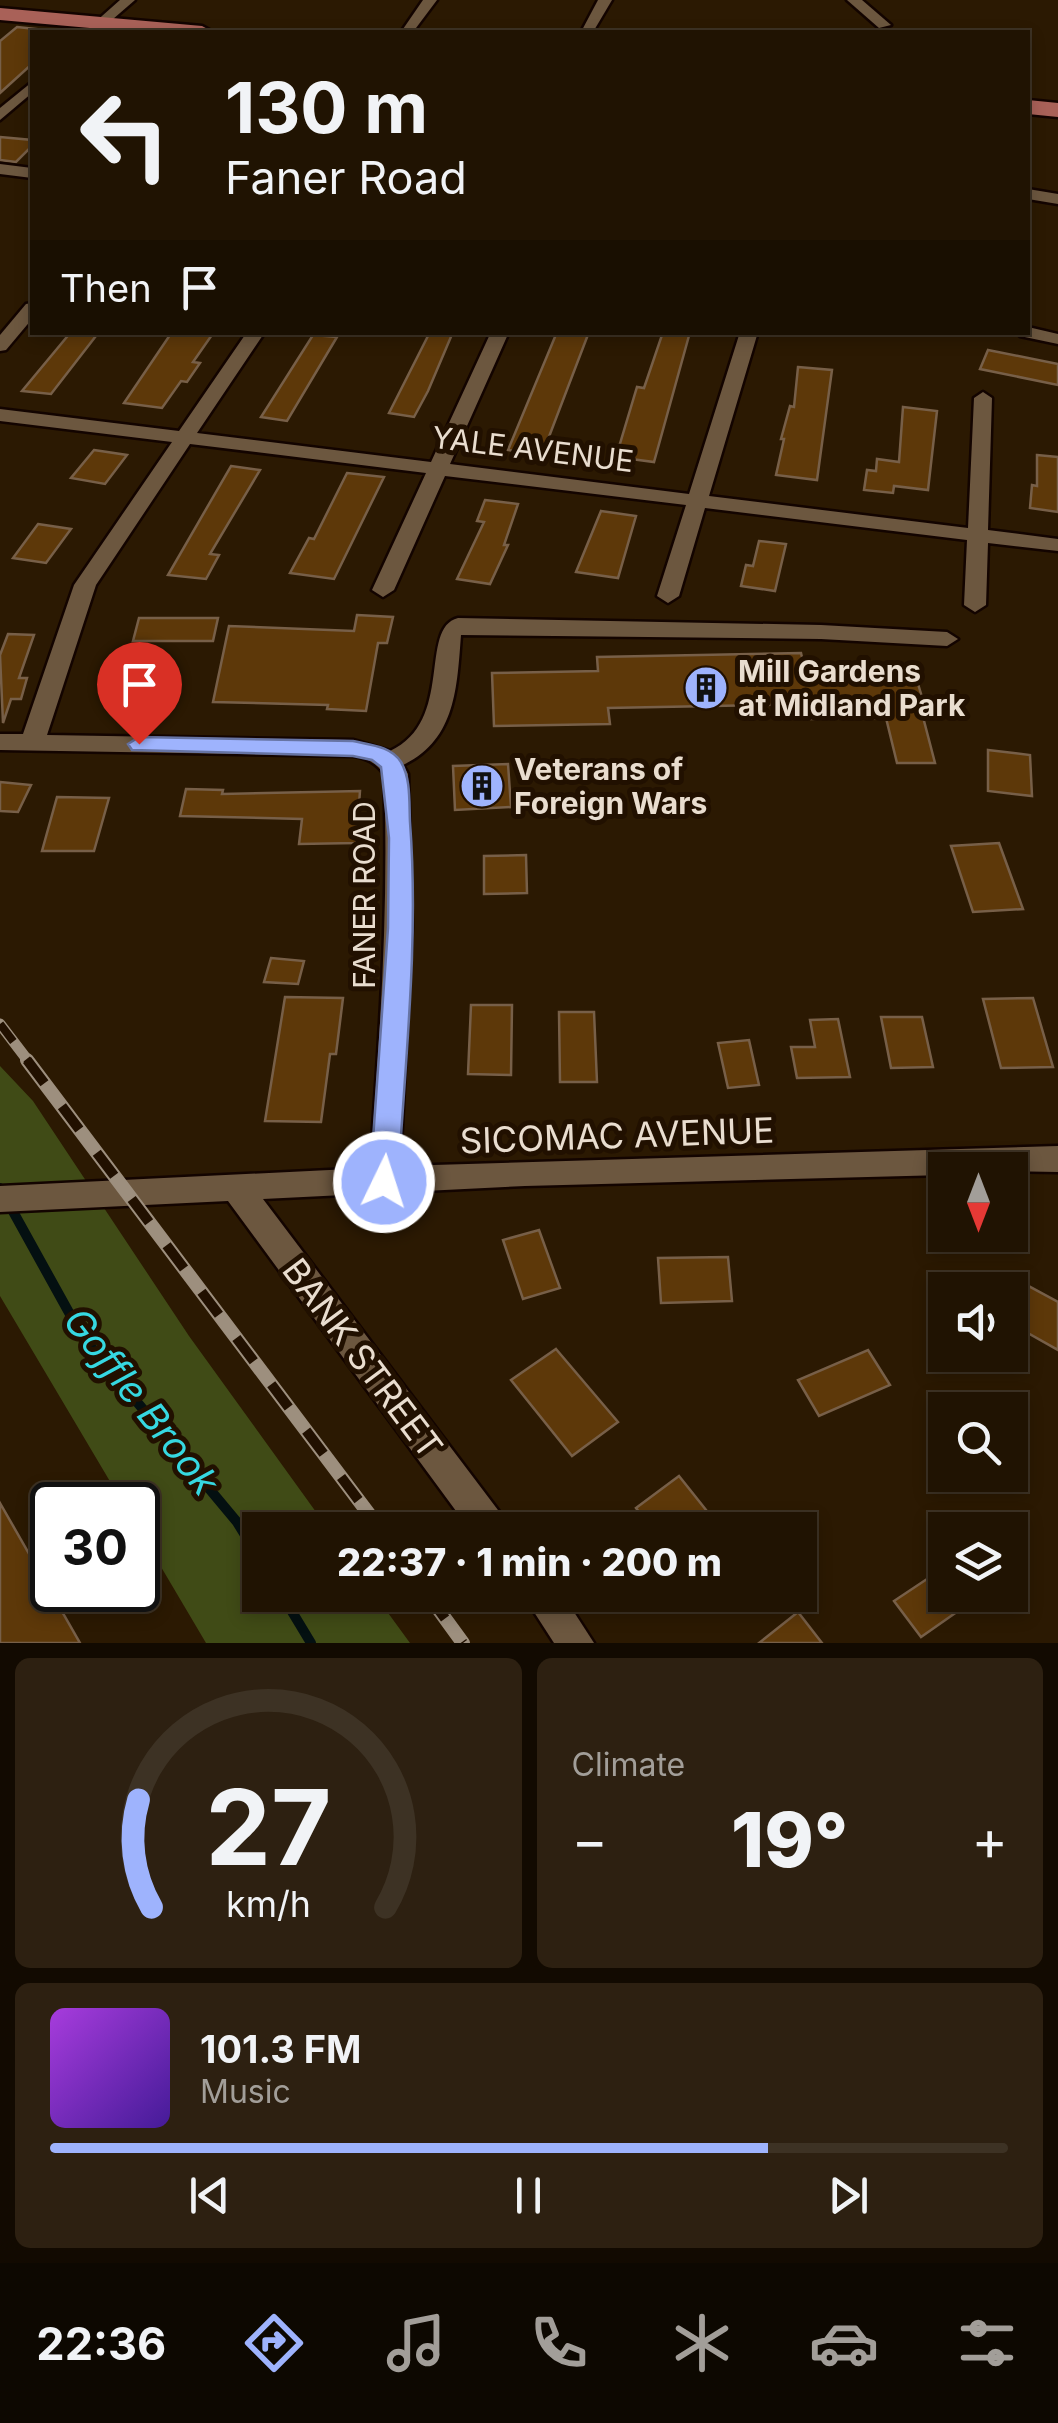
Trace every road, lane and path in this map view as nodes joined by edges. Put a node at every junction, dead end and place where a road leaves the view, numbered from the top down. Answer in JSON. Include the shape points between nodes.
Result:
{"nodes":[{"id":1,"x":128,"y":0,"type":"edge"},
{"id":2,"x":430,"y":0,"type":"edge"},
{"id":3,"x":605,"y":0,"type":"edge"},
{"id":4,"x":854,"y":0,"type":"edge"},
{"id":5,"x":0,"y":14,"type":"edge"},
{"id":6,"x":884,"y":25,"type":"dead end"},
{"id":7,"x":95,"y":28,"type":"edge"},
{"id":8,"x":148,"y":30,"type":"edge"},
{"id":9,"x":408,"y":30,"type":"edge"},
{"id":10,"x":588,"y":30,"type":"edge"},
{"id":11,"x":30,"y":88,"type":"edge"},
{"id":12,"x":1030,"y":107,"type":"edge"},
{"id":13,"x":1058,"y":110,"type":"edge"},
{"id":14,"x":0,"y":116,"type":"edge"},
{"id":15,"x":0,"y":170,"type":"edge"},
{"id":16,"x":30,"y":173,"type":"edge"},
{"id":17,"x":1030,"y":194,"type":"edge"},
{"id":18,"x":1058,"y":198,"type":"edge"},
{"id":19,"x":30,"y":310,"type":"edge"},
{"id":20,"x":1030,"y":333,"type":"edge"},
{"id":21,"x":254,"y":335,"type":"edge"},
{"id":22,"x":499,"y":335,"type":"edge"},
{"id":23,"x":748,"y":335,"type":"edge"},
{"id":24,"x":1058,"y":339,"type":"edge"},
{"id":25,"x":0,"y":346,"type":"edge"},
{"id":26,"x":983,"y":398,"type":"dead end"},
{"id":27,"x":0,"y":416,"type":"edge"},
{"id":28,"x":185,"y":438,"type":"junction"},
{"id":29,"x":439,"y":468,"type":"junction"},
{"id":30,"x":699,"y":500,"type":"junction"},
{"id":31,"x":978,"y":533,"type":"junction"},
{"id":32,"x":1058,"y":545,"type":"edge"},
{"id":33,"x":384,"y":590,"type":"dead end"},
{"id":34,"x":668,"y":596,"type":"dead end"},
{"id":35,"x":975,"y":605,"type":"dead end"},
{"id":36,"x":947,"y":639,"type":"dead end"},
{"id":37,"x":0,"y":742,"type":"edge"},
{"id":38,"x":32,"y":743,"type":"junction"},
{"id":39,"x":388,"y":762,"type":"junction"},
{"id":40,"x":1056,"y":1160,"type":"edge"},
{"id":41,"x":384,"y":1182,"type":"junction"},
{"id":42,"x":235,"y":1186,"type":"junction"},
{"id":43,"x":0,"y":1199,"type":"edge"},
{"id":44,"x":479,"y":1512,"type":"edge"},
{"id":45,"x":553,"y":1612,"type":"edge"},
{"id":46,"x":576,"y":1643,"type":"edge"}],
"edges":[{"from":1,"to":7,"type":"street"},
{"from":2,"to":9,"type":"street"},
{"from":3,"to":10,"type":"street"},
{"from":4,"to":6,"type":"street"},
{"from":5,"to":7,"type":"main road"},
{"from":7,"to":8,"type":"main road"},
{"from":11,"to":14,"type":"street"},
{"from":12,"to":13,"type":"main road"},
{"from":15,"to":16,"type":"street"},
{"from":17,"to":18,"type":"street"},
{"from":19,"to":25,"type":"street"},
{"from":20,"to":24,"type":"street"},
{"from":21,"to":28,"type":"street"},
{"from":22,"to":29,"type":"street"},
{"from":23,"to":30,"type":"street"},
{"from":26,"to":31,"type":"street"},
{"from":27,"to":28,"type":"street","name":"YALE AVENUE"},
{"from":28,"to":29,"type":"street","name":"YALE AVENUE"},
{"from":28,"to":38,"type":"street","via":[[85,585]]},
{"from":29,"to":30,"type":"street","name":"YALE AVENUE"},
{"from":29,"to":33,"type":"street"},
{"from":30,"to":31,"type":"street","name":"YALE AVENUE"},
{"from":30,"to":34,"type":"street"},
{"from":31,"to":32,"type":"street","name":"YALE AVENUE"},
{"from":31,"to":35,"type":"street"},
{"from":36,"to":39,"type":"street","via":[[458,626],[450,633],[438,723],[413,753]]},
{"from":37,"to":38,"type":"street","name":"FANER ROAD"},
{"from":38,"to":39,"type":"street","name":"FANER ROAD","via":[[353,748]]},
{"from":39,"to":41,"type":"street","name":"FANER ROAD","via":[[396,774],[401,862]]},
{"from":40,"to":41,"type":"street","name":"SICOMAC AVENUE"},
{"from":41,"to":42,"type":"street","name":"SICOMAC AVENUE"},
{"from":42,"to":43,"type":"street","name":"SICOMAC AVENUE"},
{"from":42,"to":44,"type":"street","name":"BANK STREET"},
{"from":45,"to":46,"type":"street"}]}
